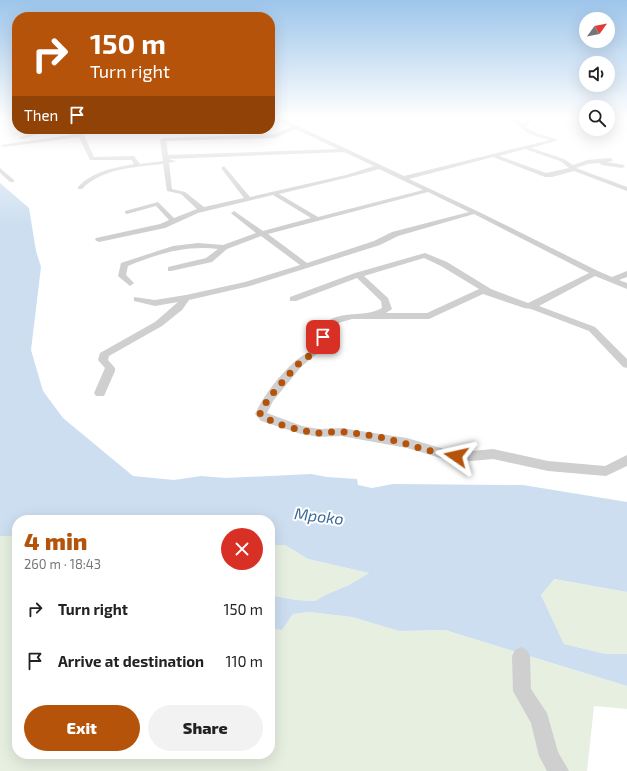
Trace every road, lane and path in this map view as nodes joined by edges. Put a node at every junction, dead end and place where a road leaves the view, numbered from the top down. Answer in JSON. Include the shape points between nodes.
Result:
{"nodes":[{"id":1,"x":90,"y":154,"type":"edge"},
{"id":2,"x":164,"y":154,"type":"edge"},
{"id":3,"x":250,"y":154,"type":"edge"},
{"id":4,"x":350,"y":154,"type":"edge"},
{"id":5,"x":502,"y":154,"type":"edge"},
{"id":6,"x":544,"y":154,"type":"edge"},
{"id":7,"x":494,"y":156,"type":"junction"},
{"id":8,"x":165,"y":159,"type":"junction"},
{"id":9,"x":612,"y":160,"type":"dead end"},
{"id":10,"x":599,"y":162,"type":"junction"},
{"id":11,"x":138,"y":166,"type":"junction"},
{"id":12,"x":622,"y":166,"type":"dead end"},
{"id":13,"x":378,"y":167,"type":"junction"},
{"id":14,"x":224,"y":168,"type":"dead end"},
{"id":15,"x":573,"y":168,"type":"junction"},
{"id":16,"x":0,"y":170,"type":"edge"},
{"id":17,"x":404,"y":178,"type":"junction"},
{"id":18,"x":12,"y":181,"type":"dead end"},
{"id":19,"x":80,"y":188,"type":"dead end"},
{"id":20,"x":627,"y":189,"type":"edge"},
{"id":21,"x":429,"y":190,"type":"junction"},
{"id":22,"x":275,"y":194,"type":"junction"},
{"id":23,"x":248,"y":200,"type":"junction"},
{"id":24,"x":203,"y":210,"type":"junction"},
{"id":25,"x":127,"y":212,"type":"dead end"},
{"id":26,"x":475,"y":212,"type":"junction"},
{"id":27,"x":234,"y":213,"type":"dead end"},
{"id":28,"x":317,"y":219,"type":"junction"},
{"id":29,"x":172,"y":220,"type":"junction"},
{"id":30,"x":263,"y":233,"type":"junction"},
{"id":31,"x":99,"y":240,"type":"dead end"},
{"id":32,"x":224,"y":247,"type":"junction"},
{"id":33,"x":305,"y":265,"type":"junction"},
{"id":34,"x":171,"y":269,"type":"dead end"},
{"id":35,"x":595,"y":273,"type":"junction"},
{"id":36,"x":627,"y":274,"type":"edge"},
{"id":37,"x":358,"y":275,"type":"junction"},
{"id":38,"x":611,"y":280,"type":"junction"},
{"id":39,"x":130,"y":284,"type":"dead end"},
{"id":40,"x":627,"y":286,"type":"edge"},
{"id":41,"x":488,"y":291,"type":"junction"},
{"id":42,"x":186,"y":298,"type":"junction"},
{"id":43,"x":137,"y":299,"type":"dead end"},
{"id":44,"x":293,"y":299,"type":"dead end"},
{"id":45,"x":532,"y":306,"type":"junction"},
{"id":46,"x":375,"y":316,"type":"junction"},
{"id":47,"x":627,"y":365,"type":"edge"},
{"id":48,"x":100,"y":393,"type":"dead end"},
{"id":49,"x":627,"y":460,"type":"edge"},
{"id":50,"x":521,"y":656,"type":"dead end"},
{"id":51,"x":559,"y":771,"type":"edge"}],
"edges":[{"from":1,"to":11,"type":"street","via":[[92,159],[134,158]]},
{"from":2,"to":8,"type":"street"},
{"from":3,"to":8,"type":"street"},
{"from":4,"to":13,"type":"street"},
{"from":5,"to":7,"type":"street"},
{"from":6,"to":15,"type":"street","via":[[562,160]]},
{"from":7,"to":15,"type":"street","via":[[546,175]]},
{"from":7,"to":17,"type":"street"},
{"from":8,"to":11,"type":"street"},
{"from":8,"to":24,"type":"street","via":[[169,190],[183,193]]},
{"from":9,"to":10,"type":"street"},
{"from":10,"to":12,"type":"street"},
{"from":10,"to":15,"type":"street","via":[[587,162]]},
{"from":11,"to":19,"type":"street","via":[[90,178]]},
{"from":13,"to":17,"type":"street"},
{"from":13,"to":22,"type":"street"},
{"from":14,"to":23,"type":"street"},
{"from":15,"to":20,"type":"street"},
{"from":16,"to":18,"type":"street"},
{"from":17,"to":21,"type":"street"},
{"from":21,"to":26,"type":"street"},
{"from":21,"to":28,"type":"street"},
{"from":22,"to":23,"type":"street"},
{"from":22,"to":28,"type":"street"},
{"from":23,"to":24,"type":"street"},
{"from":24,"to":29,"type":"street"},
{"from":25,"to":29,"type":"street","via":[[158,204]]},
{"from":26,"to":33,"type":"street","via":[[395,234],[377,243]]},
{"from":26,"to":35,"type":"street"},
{"from":27,"to":30,"type":"street"},
{"from":28,"to":30,"type":"street"},
{"from":29,"to":31,"type":"street","via":[[162,226]]},
{"from":30,"to":32,"type":"street"},
{"from":30,"to":33,"type":"street"},
{"from":32,"to":34,"type":"street","via":[[209,260]]},
{"from":32,"to":39,"type":"street","via":[[192,245],[148,255],[124,265],[122,276]]},
{"from":33,"to":42,"type":"street","via":[[247,284]]},
{"from":35,"to":38,"type":"street"},
{"from":35,"to":45,"type":"street"},
{"from":36,"to":38,"type":"street"},
{"from":37,"to":41,"type":"street","via":[[425,255]]},
{"from":37,"to":44,"type":"street"},
{"from":37,"to":46,"type":"street","via":[[385,300],[387,309]]},
{"from":38,"to":40,"type":"street"},
{"from":41,"to":45,"type":"street"},
{"from":41,"to":46,"type":"street","via":[[477,292],[429,316]]},
{"from":42,"to":43,"type":"street","via":[[155,302]]},
{"from":42,"to":48,"type":"street","via":[[168,316],[104,356],[103,360],[110,371]]},
{"from":45,"to":47,"type":"street","via":[[592,329]]},
{"from":46,"to":49,"type":"street","via":[[352,316],[332,322],[325,328],[321,345],[297,365],[268,399],[260,414],[301,430],[381,437],[444,454],[493,454],[548,466],[606,472]]},
{"from":50,"to":51,"type":"street","via":[[522,691],[540,720],[549,756]]}]}
